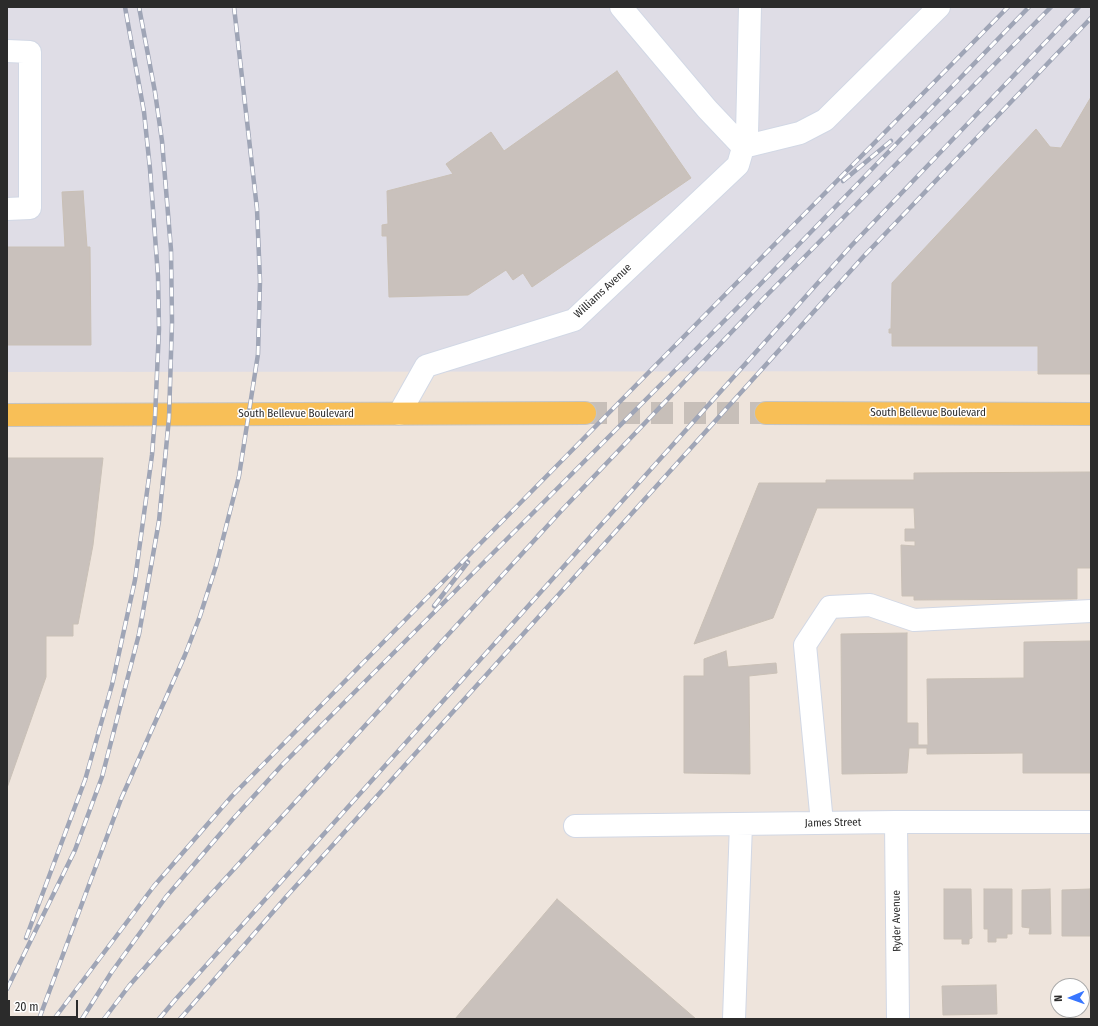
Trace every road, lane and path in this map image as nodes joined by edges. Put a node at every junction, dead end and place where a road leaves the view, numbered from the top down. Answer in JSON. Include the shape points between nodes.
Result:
{"nodes":[{"id":1,"x":621,"y":7,"type":"edge"},
{"id":2,"x":750,"y":7,"type":"edge"},
{"id":3,"x":940,"y":7,"type":"edge"},
{"id":4,"x":7,"y":51,"type":"edge"},
{"id":5,"x":743,"y":147,"type":"junction"},
{"id":6,"x":7,"y":209,"type":"edge"},
{"id":7,"x":585,"y":413,"type":"tunnel mouth"},
{"id":8,"x":766,"y":413,"type":"tunnel mouth"},
{"id":9,"x":399,"y":414,"type":"junction"},
{"id":10,"x":1091,"y":414,"type":"edge"},
{"id":11,"x":7,"y":415,"type":"edge"},
{"id":12,"x":1091,"y":611,"type":"edge"},
{"id":13,"x":896,"y":822,"type":"junction"},
{"id":14,"x":1091,"y":822,"type":"edge"},
{"id":15,"x":822,"y":823,"type":"junction"},
{"id":16,"x":741,"y":824,"type":"junction"},
{"id":17,"x":575,"y":826,"type":"dead end"},
{"id":18,"x":734,"y":1019,"type":"edge"},
{"id":19,"x":898,"y":1019,"type":"edge"}],
"edges":[{"from":1,"to":5,"type":"street","via":[[707,109]]},
{"from":2,"to":5,"type":"street","name":"Williams Avenue","via":[[747,134]]},
{"from":3,"to":5,"type":"street","via":[[825,120],[800,133]]},
{"from":4,"to":6,"type":"street","via":[[30,52],[30,208]]},
{"from":5,"to":9,"type":"street","name":"Williams Avenue","via":[[738,165],[574,320],[426,366]]},
{"from":7,"to":9,"type":"main road","name":"South Bellevue Boulevard"},
{"from":8,"to":10,"type":"main road","name":"South Bellevue Boulevard"},
{"from":9,"to":11,"type":"main road","name":"South Bellevue Boulevard"},
{"from":12,"to":15,"type":"street","via":[[914,620],[870,605],[830,607],[805,645]]},
{"from":13,"to":14,"type":"street","name":"James Street"},
{"from":13,"to":15,"type":"street","name":"James Street"},
{"from":13,"to":19,"type":"street","name":"Ryder Avenue"},
{"from":15,"to":16,"type":"street","name":"James Street"},
{"from":16,"to":17,"type":"street","name":"James Street"},
{"from":16,"to":18,"type":"street"}]}
